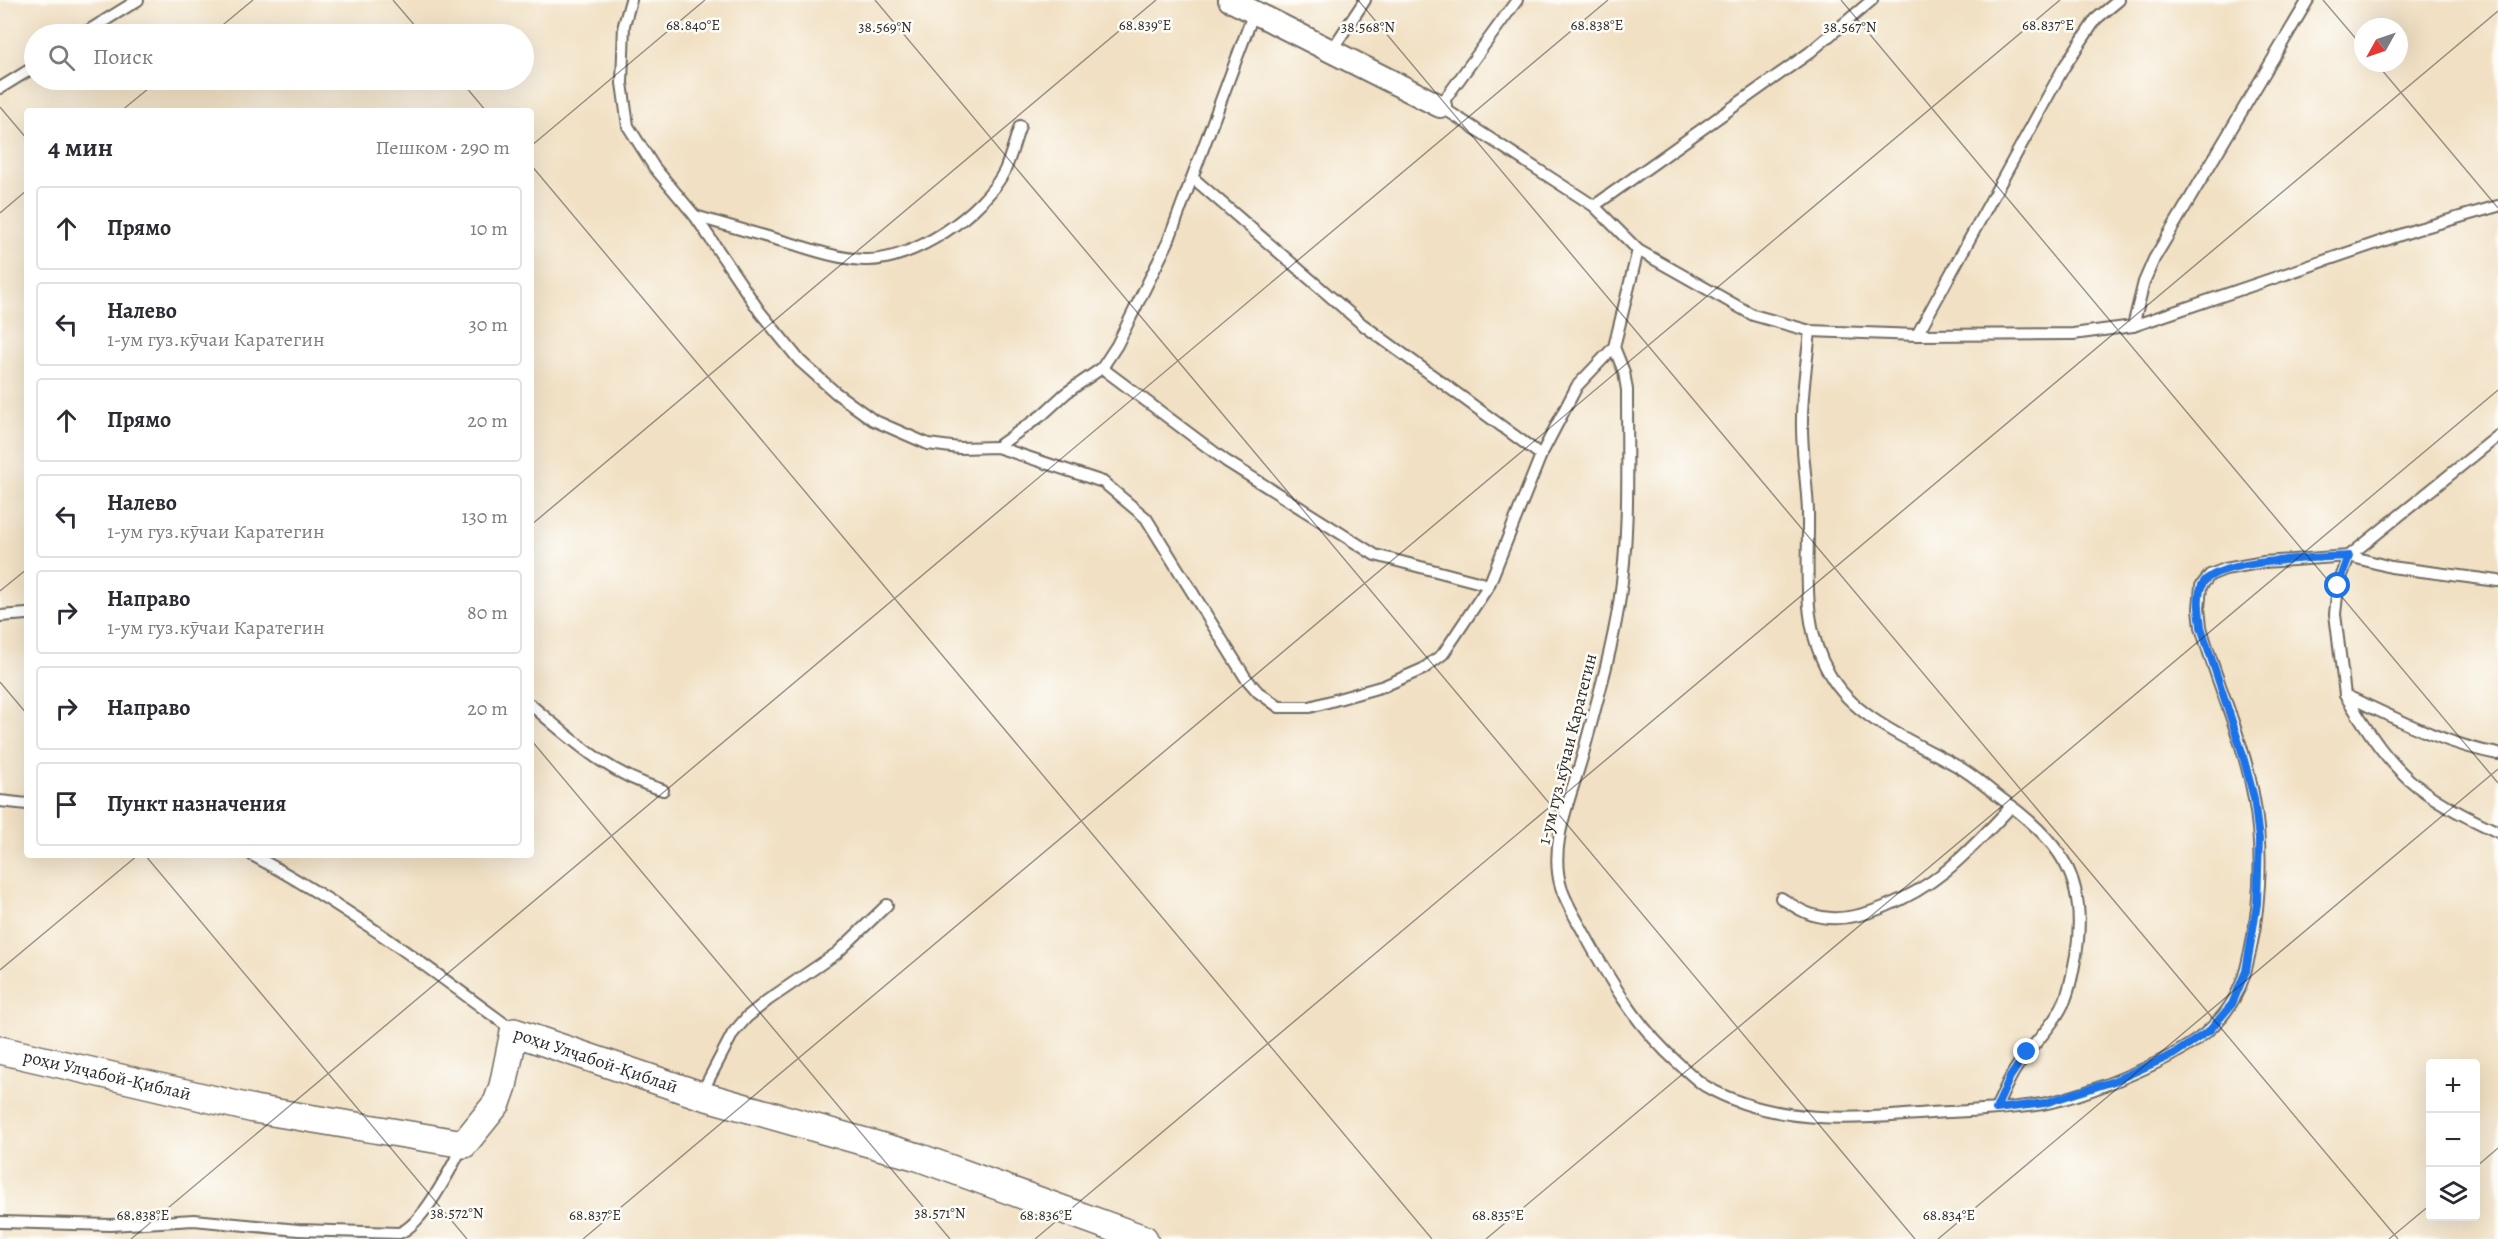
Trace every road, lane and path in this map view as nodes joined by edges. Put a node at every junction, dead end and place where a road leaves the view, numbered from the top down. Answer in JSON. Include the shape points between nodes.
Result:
{"nodes":[{"id":1,"x":138,"y":0,"type":"edge"},
{"id":2,"x":631,"y":0,"type":"edge"},
{"id":3,"x":1230,"y":0,"type":"edge"},
{"id":4,"x":1365,"y":0,"type":"edge"},
{"id":5,"x":1517,"y":0,"type":"edge"},
{"id":6,"x":1872,"y":0,"type":"edge"},
{"id":7,"x":2119,"y":0,"type":"edge"},
{"id":8,"x":2308,"y":0,"type":"edge"},
{"id":9,"x":1254,"y":12,"type":"junction"},
{"id":10,"x":99,"y":24,"type":"edge"},
{"id":11,"x":1331,"y":51,"type":"junction"},
{"id":12,"x":24,"y":73,"type":"edge"},
{"id":13,"x":0,"y":88,"type":"edge"},
{"id":14,"x":1440,"y":106,"type":"junction"},
{"id":15,"x":1020,"y":126,"type":"dead end"},
{"id":16,"x":1193,"y":178,"type":"junction"},
{"id":17,"x":1594,"y":206,"type":"junction"},
{"id":18,"x":2498,"y":206,"type":"edge"},
{"id":19,"x":695,"y":216,"type":"junction"},
{"id":20,"x":1638,"y":250,"type":"junction"},
{"id":21,"x":2133,"y":326,"type":"junction"},
{"id":22,"x":1810,"y":332,"type":"junction"},
{"id":23,"x":1917,"y":335,"type":"junction"},
{"id":24,"x":1614,"y":347,"type":"junction"},
{"id":25,"x":1102,"y":368,"type":"junction"},
{"id":26,"x":2498,"y":436,"type":"edge"},
{"id":27,"x":997,"y":447,"type":"junction"},
{"id":28,"x":1541,"y":455,"type":"junction"},
{"id":29,"x":2349,"y":556,"type":"junction"},
{"id":30,"x":2498,"y":581,"type":"edge"},
{"id":31,"x":1489,"y":585,"type":"junction"},
{"id":32,"x":24,"y":614,"type":"edge"},
{"id":33,"x":0,"y":616,"type":"edge"},
{"id":34,"x":2345,"y":695,"type":"junction"},
{"id":35,"x":534,"y":707,"type":"edge"},
{"id":36,"x":2498,"y":754,"type":"edge"},
{"id":37,"x":663,"y":790,"type":"dead end"},
{"id":38,"x":0,"y":801,"type":"edge"},
{"id":39,"x":24,"y":804,"type":"edge"},
{"id":40,"x":2012,"y":806,"type":"junction"},
{"id":41,"x":2498,"y":832,"type":"edge"},
{"id":42,"x":258,"y":858,"type":"edge"},
{"id":43,"x":1781,"y":898,"type":"dead end"},
{"id":44,"x":887,"y":905,"type":"dead end"},
{"id":45,"x":514,"y":1032,"type":"junction"},
{"id":46,"x":0,"y":1050,"type":"edge"},
{"id":47,"x":700,"y":1095,"type":"junction"},
{"id":48,"x":1996,"y":1109,"type":"junction"},
{"id":49,"x":464,"y":1144,"type":"junction"},
{"id":50,"x":0,"y":1222,"type":"edge"},
{"id":51,"x":1144,"y":1239,"type":"edge"}],
"edges":[{"from":1,"to":10,"type":"lane"},
{"from":2,"to":19,"type":"lane","via":[[624,25],[622,82],[628,126],[654,167]]},
{"from":3,"to":9,"type":"street"},
{"from":4,"to":11,"type":"lane"},
{"from":5,"to":14,"type":"lane"},
{"from":6,"to":17,"type":"lane","via":[[1809,53]]},
{"from":7,"to":23,"type":"lane","via":[[2096,20],[2064,67]]},
{"from":8,"to":21,"type":"lane","via":[[2154,259]]},
{"from":9,"to":11,"type":"street"},
{"from":9,"to":16,"type":"lane"},
{"from":11,"to":14,"type":"street"},
{"from":12,"to":13,"type":"lane"},
{"from":14,"to":17,"type":"lane"},
{"from":15,"to":19,"type":"lane","via":[[1005,169],[978,206],[931,241],[893,256],[865,261],[836,257]]},
{"from":16,"to":25,"type":"lane","via":[[1135,313]]},
{"from":16,"to":28,"type":"lane","via":[[1362,324]]},
{"from":17,"to":20,"type":"lane"},
{"from":18,"to":21,"type":"lane","via":[[2415,230]]},
{"from":19,"to":27,"type":"lane","via":[[760,312],[800,361],[836,393],[873,420],[928,444]]},
{"from":20,"to":22,"type":"lane","via":[[1753,315]]},
{"from":20,"to":24,"type":"lane"},
{"from":21,"to":23,"type":"lane","via":[[2073,334]]},
{"from":22,"to":23,"type":"lane"},
{"from":22,"to":40,"type":"lane","via":[[1802,420],[1808,598],[1811,628],[1820,657],[1841,692],[1865,714],[1961,767]]},
{"from":24,"to":28,"type":"lane","via":[[1576,386]]},
{"from":24,"to":48,"type":"lane","name":"1-ум гуз.кӯчаи Каратегин","via":[[1627,390],[1626,552],[1618,609],[1561,830],[1561,886],[1575,918],[1631,1012],[1658,1045],[1702,1084],[1732,1099],[1772,1112],[1833,1119]]},
{"from":25,"to":27,"type":"lane"},
{"from":25,"to":31,"type":"lane","via":[[1226,461],[1375,555]]},
{"from":26,"to":29,"type":"lane"},
{"from":27,"to":31,"type":"lane","via":[[1103,482],[1146,518],[1245,677],[1279,707],[1332,702],[1423,669],[1443,654]]},
{"from":28,"to":31,"type":"lane"},
{"from":29,"to":30,"type":"lane","via":[[2391,567]]},
{"from":29,"to":34,"type":"lane","via":[[2338,586],[2335,614]]},
{"from":29,"to":48,"type":"lane","name":"1-ум гуз.кӯчаи Каратегин","via":[[2264,562],[2216,572],[2201,586],[2201,627],[2242,752],[2259,839],[2257,904],[2246,971],[2232,1004],[2210,1030],[2174,1054],[2114,1081],[2045,1103]]},
{"from":32,"to":33,"type":"lane"},
{"from":34,"to":36,"type":"lane","via":[[2434,736]]},
{"from":34,"to":41,"type":"lane","via":[[2372,738],[2416,785]]},
{"from":35,"to":37,"type":"lane","via":[[605,766]]},
{"from":38,"to":39,"type":"lane"},
{"from":40,"to":43,"type":"lane","via":[[1945,873],[1921,891],[1865,915],[1820,917],[1800,911]]},
{"from":40,"to":48,"type":"lane","via":[[2046,836],[2067,864],[2076,890],[2081,926],[2065,1000],[2053,1022],[2017,1066]]},
{"from":42,"to":45,"type":"lane","via":[[303,882],[390,939]]},
{"from":44,"to":47,"type":"lane","via":[[837,953],[747,1017],[733,1033]]},
{"from":45,"to":47,"type":"street","name":"роҳи Улҷабой-Қиблаӣ"},
{"from":45,"to":49,"type":"street","name":"роҳи Улҷабой-Қиблаӣ","via":[[497,1103]]},
{"from":46,"to":49,"type":"street","name":"роҳи Улҷабой-Қиблаӣ","via":[[254,1109]]},
{"from":47,"to":51,"type":"street","name":"роҳи Улҷабой-Қиблаӣ","via":[[918,1157]]},
{"from":49,"to":50,"type":"lane","via":[[417,1220],[399,1233],[298,1230],[194,1220],[111,1225]]}]}
